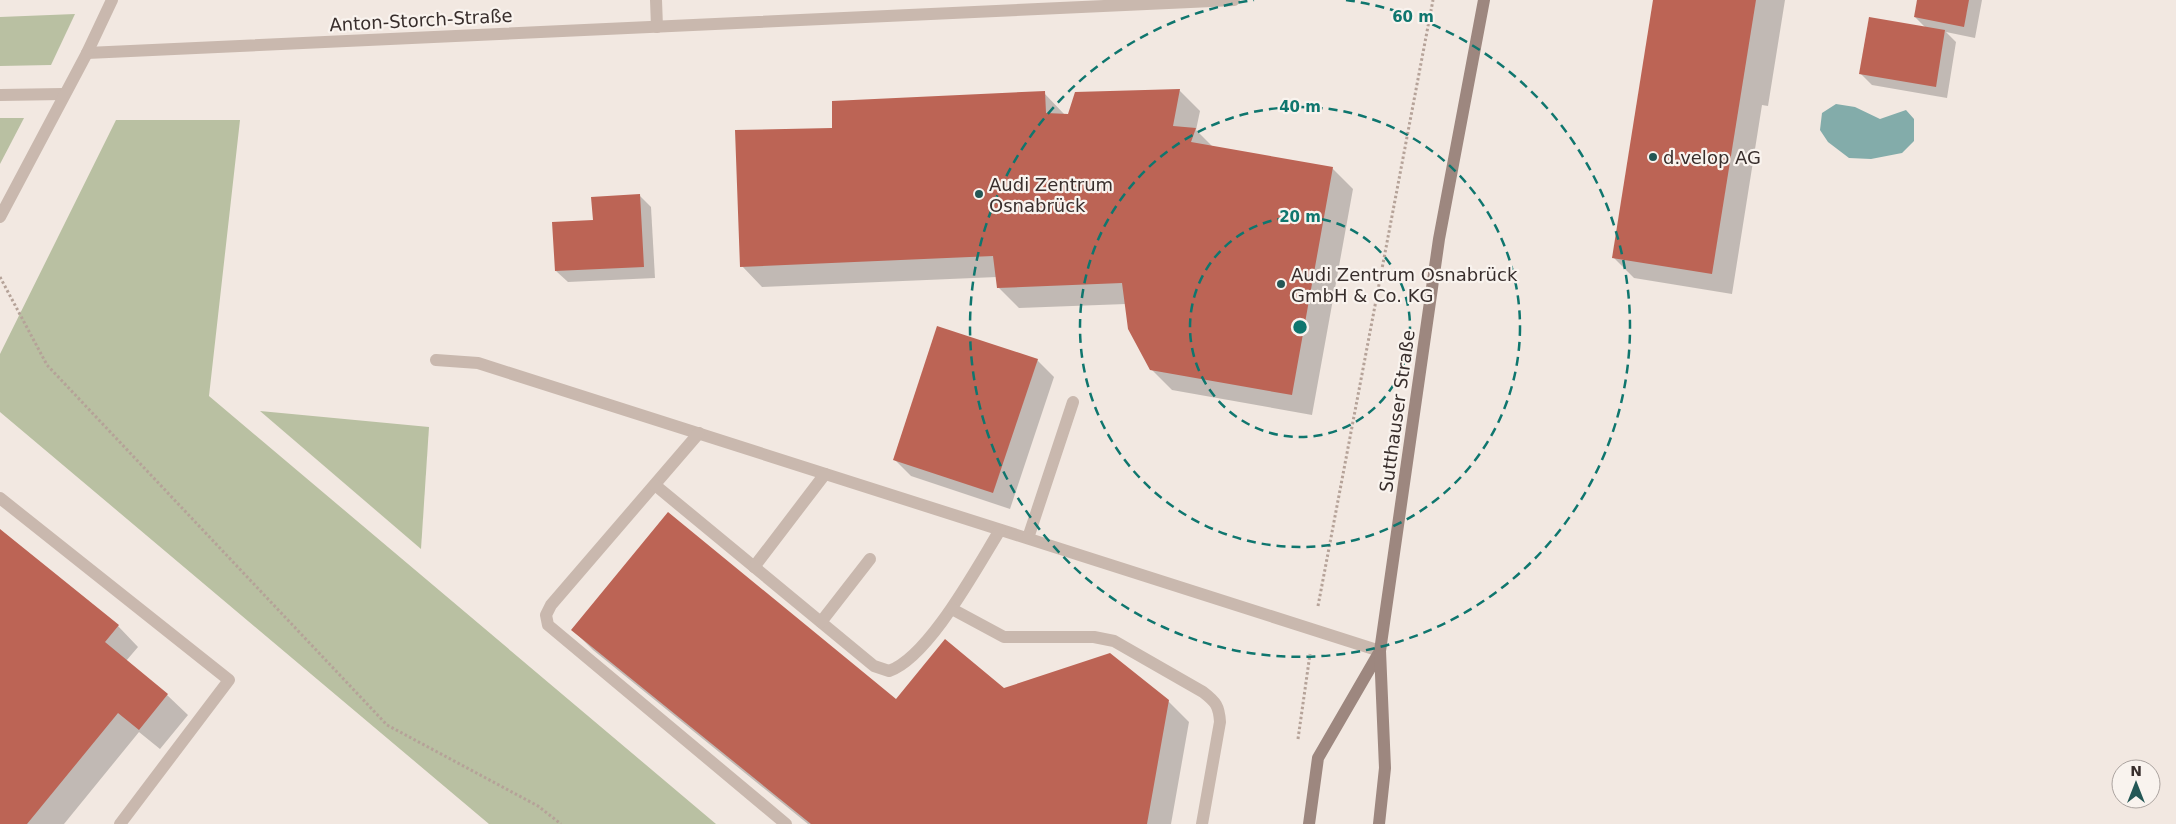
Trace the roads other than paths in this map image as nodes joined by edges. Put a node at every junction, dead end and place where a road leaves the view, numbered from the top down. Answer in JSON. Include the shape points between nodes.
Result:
{"nodes":[{"id":1,"x":112,"y":0,"type":"edge"},
{"id":2,"x":656,"y":0,"type":"edge"},
{"id":3,"x":1234,"y":0,"type":"edge"},
{"id":4,"x":1484,"y":0,"type":"edge"},
{"id":5,"x":1062,"y":4,"type":"edge"},
{"id":6,"x":657,"y":27,"type":"junction"},
{"id":7,"x":87,"y":53,"type":"junction"},
{"id":8,"x":63,"y":94,"type":"junction"},
{"id":9,"x":0,"y":95,"type":"edge"},
{"id":10,"x":0,"y":218,"type":"edge"},
{"id":11,"x":436,"y":360,"type":"dead end"},
{"id":12,"x":1073,"y":402,"type":"dead end"},
{"id":13,"x":699,"y":433,"type":"junction"},
{"id":14,"x":825,"y":474,"type":"junction"},
{"id":15,"x":655,"y":485,"type":"junction"},
{"id":16,"x":0,"y":498,"type":"edge"},
{"id":17,"x":1000,"y":530,"type":"junction"},
{"id":18,"x":1028,"y":538,"type":"junction"},
{"id":19,"x":870,"y":558,"type":"dead end"},
{"id":20,"x":754,"y":566,"type":"junction"},
{"id":21,"x":952,"y":609,"type":"junction"},
{"id":22,"x":821,"y":622,"type":"junction"},
{"id":23,"x":1380,"y":651,"type":"junction"},
{"id":24,"x":120,"y":824,"type":"edge"},
{"id":25,"x":786,"y":824,"type":"edge"},
{"id":26,"x":1202,"y":824,"type":"edge"},
{"id":27,"x":1309,"y":824,"type":"edge"},
{"id":28,"x":1379,"y":824,"type":"edge"}],
"edges":[{"from":1,"to":7,"type":"street"},
{"from":2,"to":6,"type":"street"},
{"from":3,"to":5,"type":"street","name":"Anton-Storch-Straße"},
{"from":4,"to":23,"type":"street","name":"Sutthauser Straße","via":[[1439,239]]},
{"from":5,"to":6,"type":"street","name":"Anton-Storch-Straße"},
{"from":6,"to":7,"type":"street","name":"Anton-Storch-Straße"},
{"from":7,"to":8,"type":"street"},
{"from":8,"to":9,"type":"street"},
{"from":8,"to":10,"type":"street"},
{"from":11,"to":13,"type":"street","via":[[478,363]]},
{"from":12,"to":18,"type":"street"},
{"from":13,"to":14,"type":"street"},
{"from":13,"to":15,"type":"street"},
{"from":14,"to":17,"type":"street"},
{"from":14,"to":20,"type":"street"},
{"from":15,"to":20,"type":"street"},
{"from":15,"to":25,"type":"street","via":[[551,605],[546,615],[548,625]]},
{"from":16,"to":24,"type":"street","via":[[229,680]]},
{"from":17,"to":18,"type":"street"},
{"from":17,"to":21,"type":"street"},
{"from":18,"to":23,"type":"street"},
{"from":19,"to":22,"type":"street"},
{"from":20,"to":22,"type":"street"},
{"from":21,"to":22,"type":"street","via":[[901,667],[889,671],[874,666]]},
{"from":21,"to":26,"type":"street","via":[[1004,637],[1094,637],[1114,641],[1212,699],[1219,708],[1220,722]]},
{"from":23,"to":27,"type":"street","name":"Sutthauser Straße","via":[[1318,758]]},
{"from":23,"to":28,"type":"street","name":"Sutthauser Straße","via":[[1385,768]]}]}
